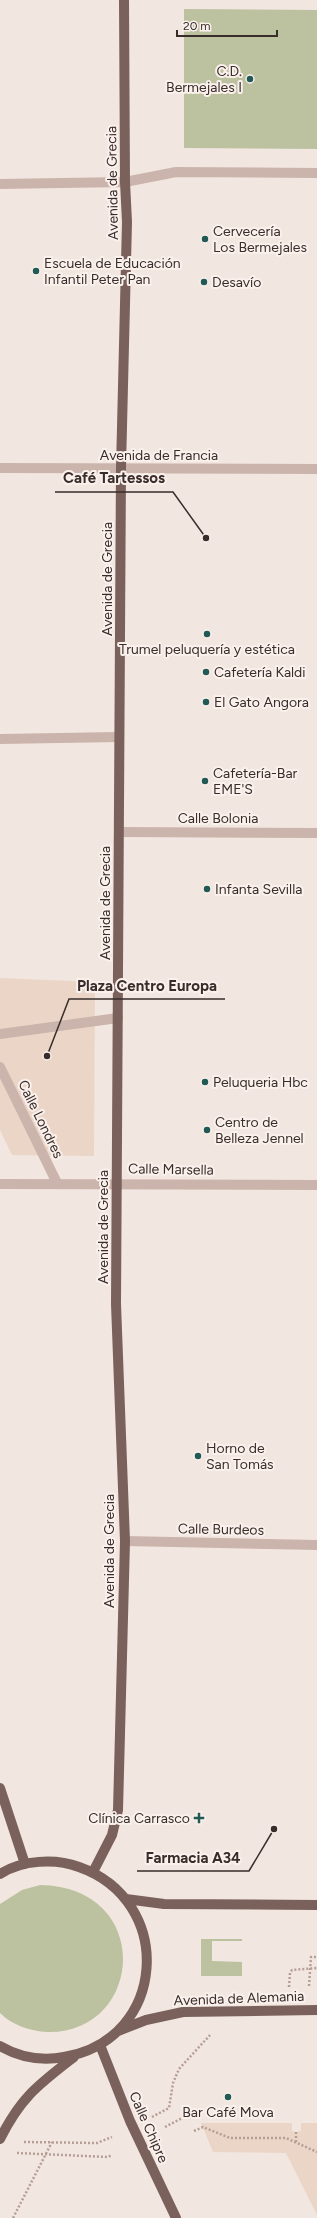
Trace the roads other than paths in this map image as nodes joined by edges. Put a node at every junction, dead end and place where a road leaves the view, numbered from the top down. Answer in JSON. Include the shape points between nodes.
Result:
{"nodes":[{"id":1,"x":124,"y":0,"type":"edge"},
{"id":2,"x":317,"y":174,"type":"edge"},
{"id":3,"x":125,"y":182,"type":"junction"},
{"id":4,"x":0,"y":184,"type":"edge"},
{"id":5,"x":0,"y":468,"type":"edge"},
{"id":6,"x":121,"y":468,"type":"junction"},
{"id":7,"x":317,"y":469,"type":"edge"},
{"id":8,"x":119,"y":737,"type":"junction"},
{"id":9,"x":0,"y":739,"type":"edge"},
{"id":10,"x":119,"y":832,"type":"junction"},
{"id":11,"x":317,"y":832,"type":"edge"},
{"id":12,"x":118,"y":1018,"type":"junction"},
{"id":13,"x":0,"y":1034,"type":"edge"},
{"id":14,"x":0,"y":1067,"type":"edge"},
{"id":15,"x":57,"y":1183,"type":"junction"},
{"id":16,"x":117,"y":1183,"type":"junction"},
{"id":17,"x":0,"y":1184,"type":"edge"},
{"id":18,"x":317,"y":1185,"type":"edge"},
{"id":19,"x":125,"y":1541,"type":"junction"},
{"id":20,"x":317,"y":1545,"type":"edge"},
{"id":21,"x":0,"y":1788,"type":"edge"},
{"id":22,"x":25,"y":1864,"type":"junction"},
{"id":23,"x":93,"y":1872,"type":"junction"},
{"id":24,"x":0,"y":1874,"type":"edge"},
{"id":25,"x":126,"y":1899,"type":"junction"},
{"id":26,"x":317,"y":1905,"type":"edge"},
{"id":27,"x":317,"y":2010,"type":"edge"},
{"id":28,"x":117,"y":2032,"type":"junction"},
{"id":29,"x":100,"y":2045,"type":"junction"},
{"id":30,"x":0,"y":2046,"type":"edge"},
{"id":31,"x":76,"y":2055,"type":"junction"},
{"id":32,"x":2,"y":2136,"type":"edge"},
{"id":33,"x":176,"y":2218,"type":"edge"}],
"edges":[{"from":1,"to":3,"type":"main road","name":"Avenida de Grecia"},
{"from":2,"to":3,"type":"street","via":[[176,172]]},
{"from":3,"to":4,"type":"street"},
{"from":3,"to":6,"type":"main road","name":"Avenida de Grecia","via":[[127,222]]},
{"from":5,"to":6,"type":"street","name":"Avenida de Francia"},
{"from":6,"to":7,"type":"street","name":"Avenida de Francia"},
{"from":6,"to":8,"type":"main road","name":"Avenida de Grecia"},
{"from":8,"to":9,"type":"street"},
{"from":8,"to":10,"type":"main road","name":"Avenida de Grecia"},
{"from":10,"to":11,"type":"street","name":"Calle Bolonia"},
{"from":10,"to":12,"type":"main road","name":"Avenida de Grecia"},
{"from":12,"to":13,"type":"street"},
{"from":12,"to":16,"type":"main road","name":"Avenida de Grecia"},
{"from":14,"to":15,"type":"street","name":"Calle Londres"},
{"from":15,"to":16,"type":"street","name":"Calle Marsella"},
{"from":15,"to":17,"type":"street","name":"Calle Marsella"},
{"from":16,"to":18,"type":"street","name":"Calle Marsella"},
{"from":16,"to":19,"type":"main road","name":"Avenida de Grecia","via":[[116,1304]]},
{"from":19,"to":20,"type":"street","name":"Calle Burdeos"},
{"from":19,"to":23,"type":"main road","name":"Avenida de Grecia","via":[[118,1810],[112,1835]]},
{"from":21,"to":22,"type":"main road"},
{"from":22,"to":23,"type":"main road","via":[[60,1862]]},
{"from":22,"to":24,"type":"main road"},
{"from":23,"to":25,"type":"main road","via":[[105,1879]]},
{"from":25,"to":26,"type":"main road","via":[[164,1904]]},
{"from":25,"to":28,"type":"main road","via":[[137,1917],[144,1936],[147,1971],[140,1998]]},
{"from":27,"to":28,"type":"main road","name":"Avenida de Alemania","via":[[183,2012],[146,2020]]},
{"from":28,"to":29,"type":"main road"},
{"from":29,"to":31,"type":"main road"},
{"from":29,"to":33,"type":"main road","name":"Calle Chipre","via":[[130,2122]]},
{"from":30,"to":31,"type":"main road","via":[[30,2058],[53,2059]]},
{"from":31,"to":32,"type":"main road","via":[[36,2086],[24,2099]]}]}
